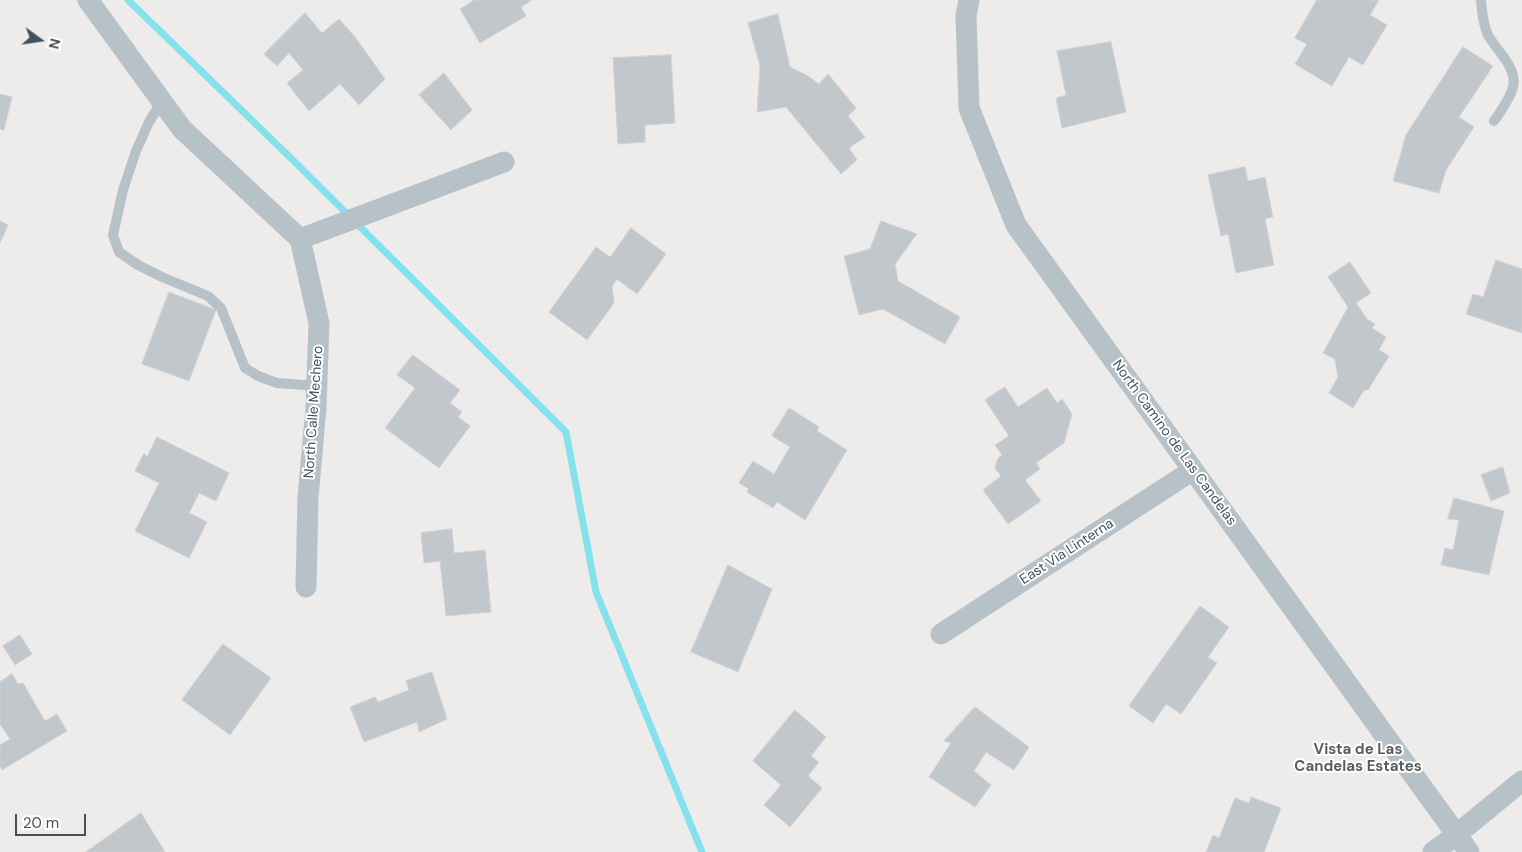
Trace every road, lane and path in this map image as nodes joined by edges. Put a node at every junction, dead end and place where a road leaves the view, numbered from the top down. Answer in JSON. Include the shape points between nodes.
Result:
{"nodes":[{"id":1,"x":88,"y":0,"type":"edge"},
{"id":2,"x":969,"y":0,"type":"edge"},
{"id":3,"x":1481,"y":0,"type":"edge"},
{"id":4,"x":162,"y":101,"type":"junction"},
{"id":5,"x":1494,"y":121,"type":"dead end"},
{"id":6,"x":504,"y":162,"type":"dead end"},
{"id":7,"x":300,"y":240,"type":"junction"},
{"id":8,"x":317,"y":386,"type":"junction"},
{"id":9,"x":1193,"y":470,"type":"junction"},
{"id":10,"x":306,"y":587,"type":"dead end"},
{"id":11,"x":942,"y":634,"type":"dead end"},
{"id":12,"x":1522,"y":781,"type":"edge"},
{"id":13,"x":1462,"y":844,"type":"edge"},
{"id":14,"x":1432,"y":852,"type":"edge"}],
"edges":[{"from":1,"to":4,"type":"street"},
{"from":2,"to":9,"type":"street","name":"North Camino de Las Candelas","via":[[966,16],[969,108],[1016,225]]},
{"from":3,"to":5,"type":"lane","via":[[1488,34],[1511,67],[1514,85]]},
{"from":4,"to":7,"type":"street","via":[[182,129]]},
{"from":4,"to":8,"type":"lane","via":[[136,151],[123,190],[113,235],[119,252],[162,277],[208,296],[221,308],[246,368],[277,383]]},
{"from":6,"to":7,"type":"street"},
{"from":7,"to":8,"type":"street","name":"North Calle Mechero","via":[[319,323]]},
{"from":8,"to":10,"type":"street","name":"North Calle Mechero","via":[[308,497]]},
{"from":9,"to":11,"type":"street","name":"East Via Linterna"},
{"from":9,"to":13,"type":"street","name":"North Camino de Las Candelas"},
{"from":12,"to":13,"type":"street"},
{"from":13,"to":14,"type":"street"}]}
